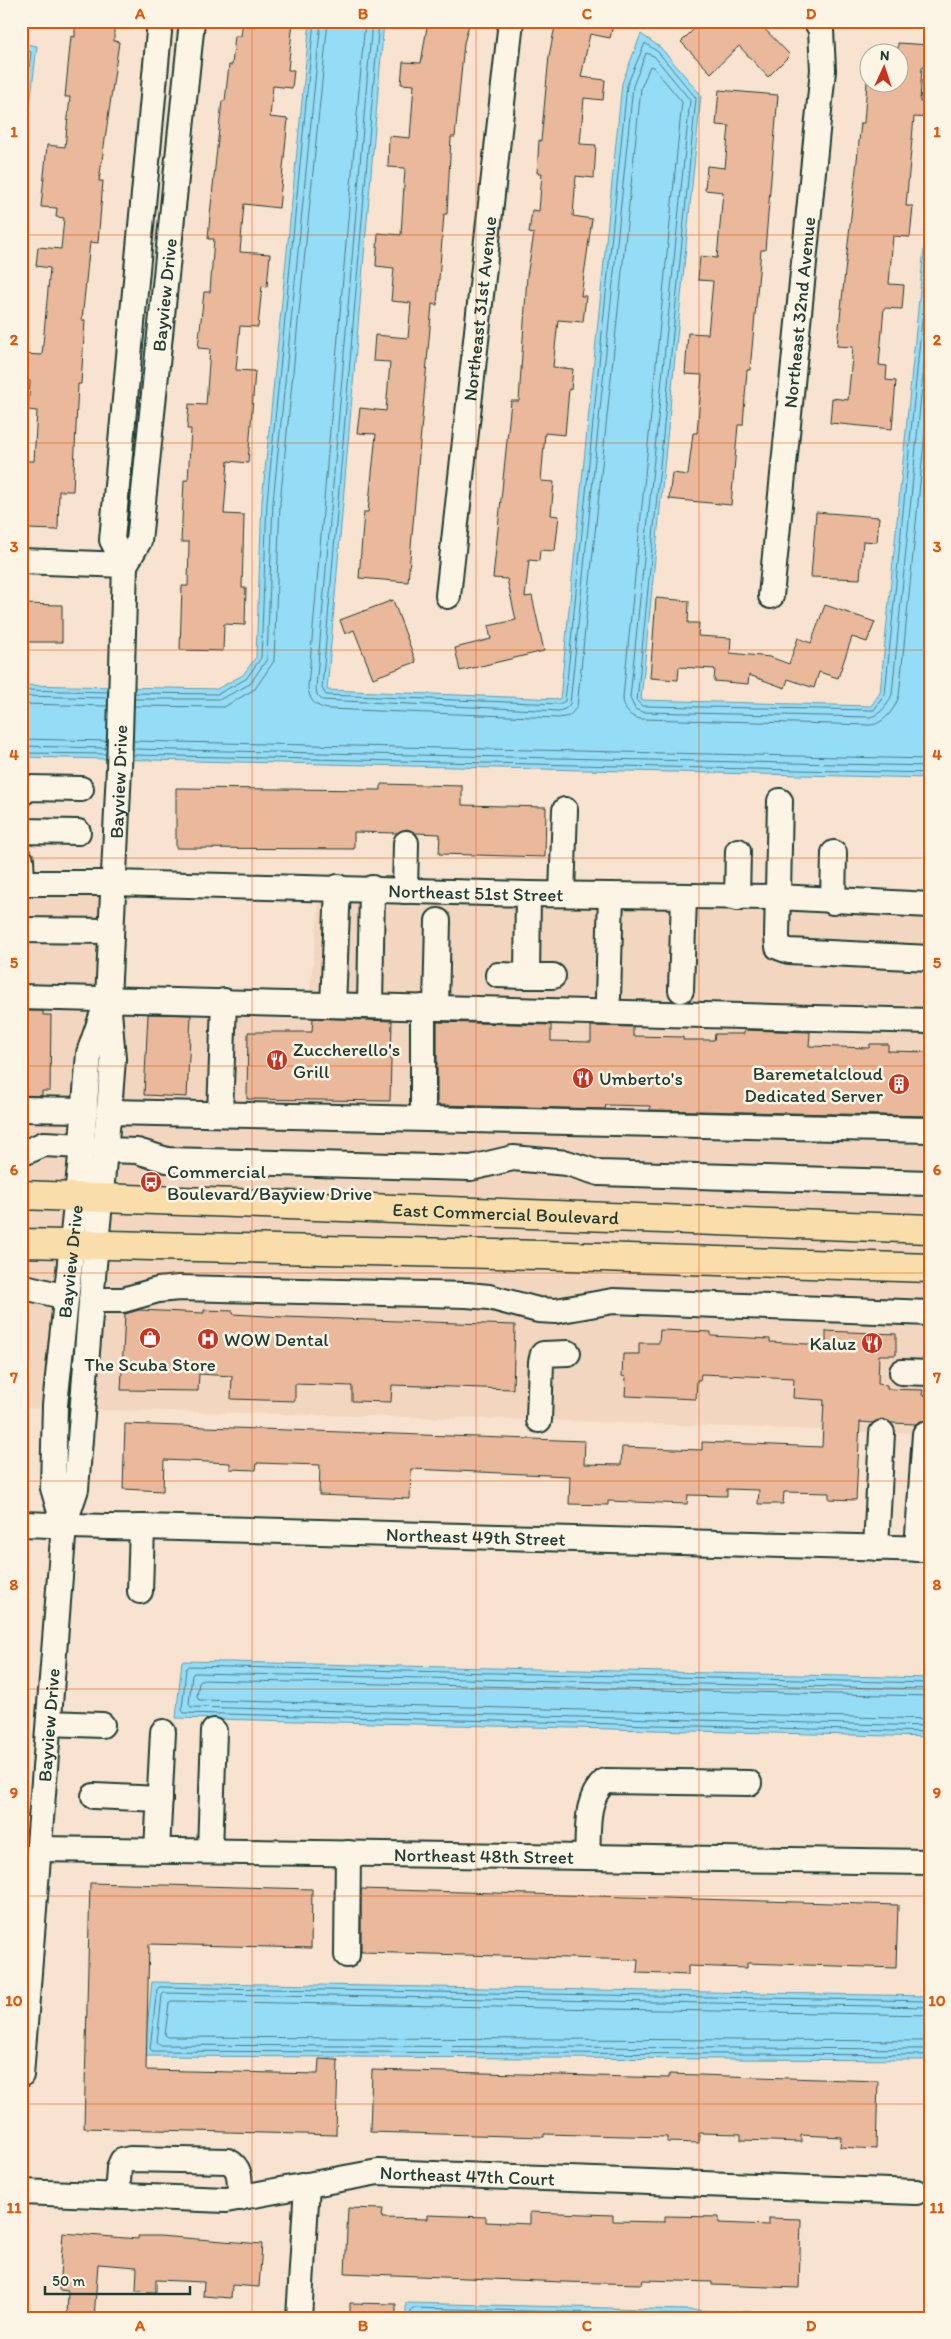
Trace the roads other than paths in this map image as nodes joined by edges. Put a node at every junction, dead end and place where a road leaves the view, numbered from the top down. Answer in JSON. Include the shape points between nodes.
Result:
{"nodes":[{"id":1,"x":160,"y":21,"type":"edge"},
{"id":2,"x":192,"y":21,"type":"edge"},
{"id":3,"x":511,"y":21,"type":"edge"},
{"id":4,"x":818,"y":26,"type":"edge"},
{"id":5,"x":154,"y":85,"type":"junction"},
{"id":6,"x":185,"y":88,"type":"junction"},
{"id":7,"x":142,"y":218,"type":"junction"},
{"id":8,"x":171,"y":221,"type":"junction"},
{"id":9,"x":136,"y":289,"type":"junction"},
{"id":10,"x":164,"y":292,"type":"junction"},
{"id":11,"x":123,"y":426,"type":"junction"},
{"id":12,"x":150,"y":429,"type":"junction"},
{"id":13,"x":21,"y":561,"type":"edge"},
{"id":14,"x":125,"y":565,"type":"junction"},
{"id":15,"x":448,"y":596,"type":"dead end"},
{"id":16,"x":771,"y":596,"type":"dead end"},
{"id":17,"x":81,"y":789,"type":"dead end"},
{"id":18,"x":21,"y":794,"type":"edge"},
{"id":19,"x":780,"y":801,"type":"dead end"},
{"id":20,"x":564,"y":810,"type":"dead end"},
{"id":21,"x":21,"y":832,"type":"edge"},
{"id":22,"x":78,"y":832,"type":"dead end"},
{"id":23,"x":406,"y":843,"type":"dead end"},
{"id":24,"x":738,"y":851,"type":"dead end"},
{"id":25,"x":834,"y":852,"type":"dead end"},
{"id":26,"x":21,"y":860,"type":"edge"},
{"id":27,"x":22,"y":883,"type":"edge"},
{"id":28,"x":113,"y":883,"type":"junction"},
{"id":29,"x":338,"y":887,"type":"junction"},
{"id":30,"x":372,"y":888,"type":"junction"},
{"id":31,"x":405,"y":890,"type":"junction"},
{"id":32,"x":528,"y":894,"type":"junction"},
{"id":33,"x":562,"y":894,"type":"junction"},
{"id":34,"x":611,"y":895,"type":"junction"},
{"id":35,"x":684,"y":896,"type":"junction"},
{"id":36,"x":778,"y":897,"type":"junction"},
{"id":37,"x":737,"y":898,"type":"junction"},
{"id":38,"x":833,"y":902,"type":"junction"},
{"id":39,"x":930,"y":905,"type":"edge"},
{"id":40,"x":438,"y":921,"type":"dead end"},
{"id":41,"x":21,"y":930,"type":"edge"},
{"id":42,"x":111,"y":932,"type":"junction"},
{"id":43,"x":930,"y":958,"type":"edge"},
{"id":44,"x":498,"y":975,"type":"dead end"},
{"id":45,"x":526,"y":976,"type":"junction"},
{"id":46,"x":553,"y":976,"type":"dead end"},
{"id":47,"x":681,"y":990,"type":"dead end"},
{"id":48,"x":21,"y":997,"type":"edge"},
{"id":49,"x":608,"y":997,"type":"dead end"},
{"id":50,"x":108,"y":998,"type":"junction"},
{"id":51,"x":224,"y":1001,"type":"junction"},
{"id":52,"x":333,"y":1004,"type":"junction"},
{"id":53,"x":370,"y":1006,"type":"junction"},
{"id":54,"x":430,"y":1007,"type":"junction"},
{"id":55,"x":930,"y":1021,"type":"edge"},
{"id":56,"x":29,"y":1109,"type":"edge"},
{"id":57,"x":85,"y":1110,"type":"junction"},
{"id":58,"x":109,"y":1112,"type":"junction"},
{"id":59,"x":138,"y":1113,"type":"junction"},
{"id":60,"x":220,"y":1114,"type":"junction"},
{"id":61,"x":423,"y":1118,"type":"junction"},
{"id":62,"x":930,"y":1130,"type":"edge"},
{"id":63,"x":44,"y":1144,"type":"junction"},
{"id":64,"x":82,"y":1146,"type":"junction"},
{"id":65,"x":105,"y":1150,"type":"junction"},
{"id":66,"x":137,"y":1151,"type":"junction"},
{"id":67,"x":21,"y":1154,"type":"edge"},
{"id":68,"x":930,"y":1183,"type":"edge"},
{"id":69,"x":21,"y":1195,"type":"edge"},
{"id":70,"x":89,"y":1197,"type":"junction"},
{"id":71,"x":538,"y":1214,"type":"junction"},
{"id":72,"x":581,"y":1215,"type":"junction"},
{"id":73,"x":930,"y":1229,"type":"edge"},
{"id":74,"x":21,"y":1244,"type":"edge"},
{"id":75,"x":84,"y":1245,"type":"junction"},
{"id":76,"x":485,"y":1254,"type":"junction"},
{"id":77,"x":540,"y":1255,"type":"junction"},
{"id":78,"x":929,"y":1268,"type":"edge"},
{"id":79,"x":21,"y":1286,"type":"edge"},
{"id":80,"x":66,"y":1296,"type":"junction"},
{"id":81,"x":91,"y":1300,"type":"junction"},
{"id":82,"x":930,"y":1313,"type":"edge"},
{"id":83,"x":568,"y":1353,"type":"dead end"},
{"id":84,"x":902,"y":1372,"type":"dead end"},
{"id":85,"x":930,"y":1373,"type":"edge"},
{"id":86,"x":539,"y":1420,"type":"dead end"},
{"id":87,"x":882,"y":1433,"type":"dead end"},
{"id":88,"x":925,"y":1434,"type":"dead end"},
{"id":89,"x":21,"y":1524,"type":"edge"},
{"id":90,"x":64,"y":1525,"type":"junction"},
{"id":91,"x":142,"y":1527,"type":"junction"},
{"id":92,"x":876,"y":1548,"type":"junction"},
{"id":93,"x":923,"y":1549,"type":"edge"},
{"id":94,"x":140,"y":1591,"type":"dead end"},
{"id":95,"x":49,"y":1723,"type":"junction"},
{"id":96,"x":102,"y":1725,"type":"dead end"},
{"id":97,"x":214,"y":1731,"type":"dead end"},
{"id":98,"x":163,"y":1732,"type":"dead end"},
{"id":99,"x":749,"y":1783,"type":"dead end"},
{"id":100,"x":94,"y":1796,"type":"dead end"},
{"id":101,"x":160,"y":1799,"type":"junction"},
{"id":102,"x":39,"y":1849,"type":"junction"},
{"id":103,"x":157,"y":1851,"type":"junction"},
{"id":104,"x":210,"y":1851,"type":"junction"},
{"id":105,"x":348,"y":1853,"type":"junction"},
{"id":106,"x":588,"y":1857,"type":"junction"},
{"id":107,"x":930,"y":1862,"type":"edge"},
{"id":108,"x":347,"y":1955,"type":"dead end"},
{"id":109,"x":21,"y":2075,"type":"edge"},
{"id":110,"x":307,"y":2185,"type":"junction"},
{"id":111,"x":21,"y":2192,"type":"edge"},
{"id":112,"x":916,"y":2192,"type":"dead end"},
{"id":113,"x":117,"y":2196,"type":"junction"},
{"id":114,"x":240,"y":2198,"type":"junction"},
{"id":115,"x":299,"y":2318,"type":"edge"}],
"edges":[{"from":1,"to":5,"type":"street","name":"Bayview Drive"},
{"from":2,"to":6,"type":"street","name":"Bayview Drive"},
{"from":3,"to":15,"type":"street","name":"Northeast 31st Avenue"},
{"from":4,"to":16,"type":"street","name":"Northeast 32nd Avenue","via":[[823,70]]},
{"from":5,"to":6,"type":"street"},
{"from":5,"to":7,"type":"street","name":"Bayview Drive"},
{"from":6,"to":8,"type":"street","name":"Bayview Drive"},
{"from":7,"to":8,"type":"street"},
{"from":7,"to":9,"type":"street","name":"Bayview Drive"},
{"from":8,"to":10,"type":"street","name":"Bayview Drive"},
{"from":9,"to":10,"type":"street"},
{"from":9,"to":11,"type":"street","name":"Bayview Drive"},
{"from":10,"to":12,"type":"street","name":"Bayview Drive"},
{"from":11,"to":12,"type":"street"},
{"from":11,"to":14,"type":"street","name":"Bayview Drive","via":[[112,540]]},
{"from":12,"to":14,"type":"street","name":"Bayview Drive","via":[[139,541]]},
{"from":13,"to":14,"type":"street"},
{"from":14,"to":28,"type":"street","name":"Bayview Drive"},
{"from":17,"to":18,"type":"street","via":[[30,788]]},
{"from":19,"to":36,"type":"street"},
{"from":20,"to":33,"type":"street"},
{"from":21,"to":22,"type":"street"},
{"from":23,"to":31,"type":"street"},
{"from":24,"to":37,"type":"street"},
{"from":25,"to":38,"type":"street"},
{"from":26,"to":27,"type":"street"},
{"from":27,"to":28,"type":"street","name":"Northeast 51st Street"},
{"from":28,"to":29,"type":"street","name":"Northeast 51st Street"},
{"from":28,"to":42,"type":"street","name":"Bayview Drive"},
{"from":29,"to":30,"type":"street","name":"Northeast 51st Street"},
{"from":29,"to":52,"type":"street"},
{"from":30,"to":31,"type":"street","name":"Northeast 51st Street"},
{"from":30,"to":53,"type":"street"},
{"from":31,"to":32,"type":"street","name":"Northeast 51st Street"},
{"from":32,"to":33,"type":"street","name":"Northeast 51st Street"},
{"from":32,"to":45,"type":"street"},
{"from":33,"to":34,"type":"street","name":"Northeast 51st Street"},
{"from":34,"to":35,"type":"street","name":"Northeast 51st Street"},
{"from":34,"to":49,"type":"street"},
{"from":35,"to":37,"type":"street","name":"Northeast 51st Street"},
{"from":35,"to":47,"type":"street"},
{"from":36,"to":37,"type":"street","name":"Northeast 51st Street"},
{"from":36,"to":38,"type":"street","name":"Northeast 51st Street"},
{"from":36,"to":43,"type":"street","via":[[778,947],[789,951]]},
{"from":38,"to":39,"type":"street","name":"Northeast 51st Street"},
{"from":40,"to":54,"type":"street"},
{"from":41,"to":42,"type":"street"},
{"from":42,"to":50,"type":"street","name":"Bayview Drive"},
{"from":44,"to":45,"type":"street"},
{"from":45,"to":46,"type":"street"},
{"from":48,"to":50,"type":"street"},
{"from":50,"to":51,"type":"street"},
{"from":50,"to":57,"type":"street","name":"Bayview Drive","via":[[89,1053]]},
{"from":50,"to":58,"type":"street","name":"Bayview Drive","via":[[112,1059]]},
{"from":51,"to":52,"type":"street"},
{"from":51,"to":60,"type":"street"},
{"from":52,"to":53,"type":"street"},
{"from":53,"to":54,"type":"street"},
{"from":54,"to":55,"type":"street"},
{"from":54,"to":61,"type":"street"},
{"from":56,"to":57,"type":"street"},
{"from":56,"to":63,"type":"street","via":[[43,1122]]},
{"from":57,"to":64,"type":"street","name":"Bayview Drive"},
{"from":58,"to":59,"type":"street"},
{"from":58,"to":65,"type":"street","name":"Bayview Drive"},
{"from":59,"to":60,"type":"street"},
{"from":59,"to":66,"type":"street"},
{"from":60,"to":61,"type":"street"},
{"from":61,"to":62,"type":"street"},
{"from":63,"to":64,"type":"street"},
{"from":63,"to":67,"type":"street"},
{"from":64,"to":70,"type":"street","name":"Bayview Drive"},
{"from":65,"to":66,"type":"street"},
{"from":65,"to":70,"type":"street","name":"Bayview Drive"},
{"from":66,"to":68,"type":"street","via":[[167,1160],[454,1168],[488,1166],[513,1158],[567,1163],[599,1173]]},
{"from":69,"to":70,"type":"main road","name":"East Commercial Boulevard"},
{"from":70,"to":71,"type":"main road","name":"East Commercial Boulevard"},
{"from":70,"to":75,"type":"street","name":"Bayview Drive"},
{"from":71,"to":72,"type":"main road","name":"East Commercial Boulevard"},
{"from":71,"to":76,"type":"main road","via":[[531,1230],[518,1240]]},
{"from":72,"to":73,"type":"main road","name":"East Commercial Boulevard"},
{"from":72,"to":77,"type":"main road","via":[[547,1241]]},
{"from":74,"to":75,"type":"main road"},
{"from":75,"to":76,"type":"main road"},
{"from":75,"to":80,"type":"street","name":"Bayview Drive"},
{"from":75,"to":81,"type":"street","name":"Bayview Drive"},
{"from":76,"to":77,"type":"main road"},
{"from":77,"to":78,"type":"main road"},
{"from":79,"to":80,"type":"street"},
{"from":80,"to":90,"type":"street","name":"Bayview Drive","via":[[55,1405],[54,1488]]},
{"from":81,"to":82,"type":"street","via":[[122,1300],[179,1288],[467,1295],[556,1311],[613,1301]]},
{"from":81,"to":90,"type":"street","name":"Bayview Drive","via":[[76,1489]]},
{"from":83,"to":86,"type":"street","via":[[543,1354],[540,1362]]},
{"from":84,"to":85,"type":"street"},
{"from":87,"to":92,"type":"street"},
{"from":88,"to":93,"type":"street"},
{"from":89,"to":90,"type":"street","name":"Northeast 49th Street"},
{"from":90,"to":91,"type":"street","name":"Northeast 49th Street"},
{"from":90,"to":95,"type":"street","name":"Bayview Drive"},
{"from":91,"to":92,"type":"street","name":"Northeast 49th Street"},
{"from":91,"to":94,"type":"street"},
{"from":92,"to":93,"type":"street","name":"Northeast 49th Street"},
{"from":95,"to":96,"type":"street"},
{"from":95,"to":102,"type":"street","name":"Bayview Drive"},
{"from":97,"to":104,"type":"street"},
{"from":98,"to":101,"type":"street"},
{"from":99,"to":106,"type":"street","via":[[604,1781],[591,1801]]},
{"from":100,"to":101,"type":"street"},
{"from":101,"to":103,"type":"street"},
{"from":102,"to":103,"type":"street","name":"Northeast 48th Street"},
{"from":102,"to":109,"type":"street","name":"Bayview Drive"},
{"from":103,"to":104,"type":"street","name":"Northeast 48th Street"},
{"from":104,"to":105,"type":"street","name":"Northeast 48th Street"},
{"from":105,"to":106,"type":"street","name":"Northeast 48th Street"},
{"from":105,"to":108,"type":"street"},
{"from":106,"to":107,"type":"street","name":"Northeast 48th Street"},
{"from":110,"to":112,"type":"street","name":"Northeast 47th Court","via":[[378,2172]]},
{"from":110,"to":114,"type":"street","name":"Northeast 47th Court"},
{"from":110,"to":115,"type":"street"},
{"from":111,"to":113,"type":"street","name":"Northeast 47th Court"},
{"from":113,"to":114,"type":"street","name":"Northeast 47th Court","via":[[190,2200]]},
{"from":113,"to":114,"type":"street","via":[[119,2168],[122,2161],[130,2159],[228,2161],[236,2165],[239,2172]]}]}
